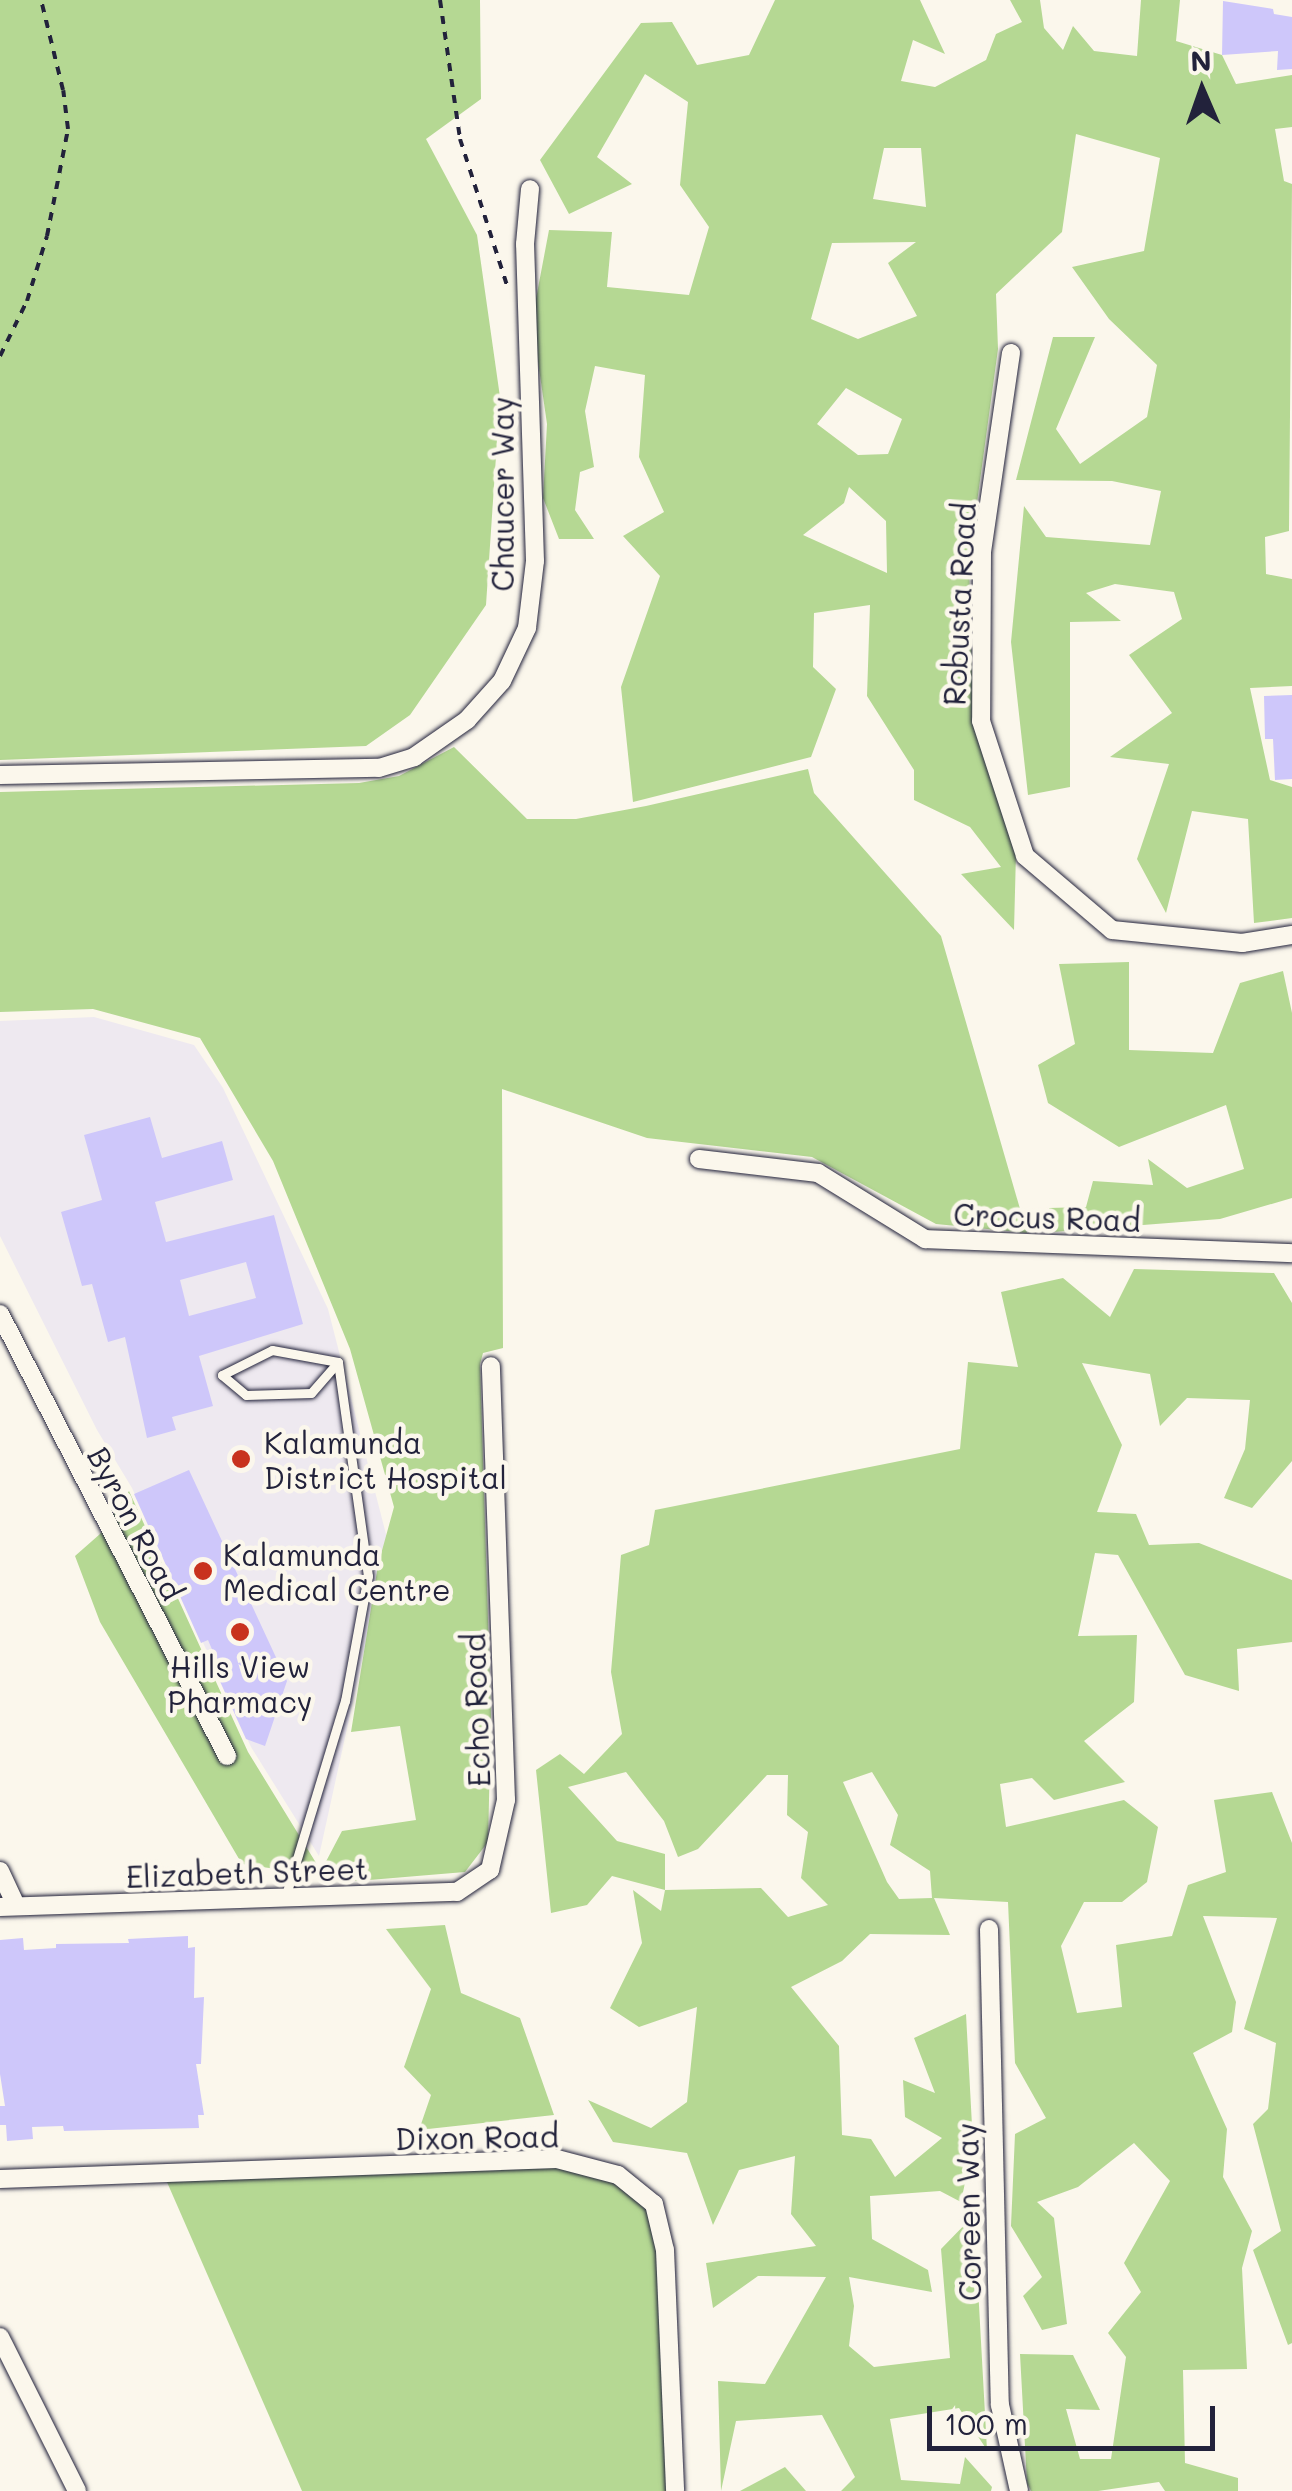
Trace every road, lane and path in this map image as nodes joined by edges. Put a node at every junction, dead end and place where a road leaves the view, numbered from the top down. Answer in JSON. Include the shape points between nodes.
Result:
{"nodes":[{"id":1,"x":41,"y":0,"type":"edge"},
{"id":2,"x":440,"y":0,"type":"edge"},
{"id":3,"x":530,"y":189,"type":"dead end"},
{"id":4,"x":512,"y":300,"type":"dead end"},
{"id":5,"x":1011,"y":353,"type":"dead end"},
{"id":6,"x":0,"y":356,"type":"edge"},
{"id":7,"x":0,"y":775,"type":"edge"},
{"id":8,"x":1292,"y":935,"type":"edge"},
{"id":9,"x":699,"y":1159,"type":"dead end"},
{"id":10,"x":1292,"y":1253,"type":"edge"},
{"id":11,"x":0,"y":1314,"type":"edge"},
{"id":12,"x":338,"y":1362,"type":"junction"},
{"id":13,"x":491,"y":1366,"type":"dead end"},
{"id":14,"x":227,"y":1756,"type":"dead end"},
{"id":15,"x":0,"y":1870,"type":"edge"},
{"id":16,"x":490,"y":1870,"type":"joint"},
{"id":17,"x":284,"y":1900,"type":"junction"},
{"id":18,"x":8,"y":1906,"type":"edge"},
{"id":19,"x":989,"y":1929,"type":"dead end"},
{"id":20,"x":0,"y":2178,"type":"edge"},
{"id":21,"x":0,"y":2337,"type":"edge"},
{"id":22,"x":76,"y":2491,"type":"edge"},
{"id":23,"x":675,"y":2491,"type":"edge"},
{"id":24,"x":1019,"y":2491,"type":"edge"}],
"edges":[{"from":1,"to":6,"type":"path","via":[[68,128],[47,236]]},
{"from":2,"to":4,"type":"path","via":[[460,139]]},
{"from":3,"to":7,"type":"street","name":"Chaucer Way","via":[[525,244],[535,561],[527,628],[502,681],[468,720],[414,757],[379,768]]},
{"from":5,"to":8,"type":"street","name":"Robusta Road","via":[[982,552],[981,721],[1026,856],[1112,930],[1242,944]]},
{"from":9,"to":10,"type":"street","name":"Crocus Road","via":[[818,1173],[925,1239]]},
{"from":11,"to":14,"type":"street","name":"Byron Road"},
{"from":12,"to":12,"type":"lane","via":[[272,1350],[222,1375],[246,1395],[311,1393]]},
{"from":12,"to":17,"type":"lane","via":[[368,1576],[345,1702]]},
{"from":13,"to":16,"type":"street","name":"Echo Road","via":[[506,1800]]},
{"from":15,"to":18,"type":"street"},
{"from":16,"to":17,"type":"street","name":"Elizabeth Street","via":[[457,1892]]},
{"from":17,"to":18,"type":"street","name":"Elizabeth Street"},
{"from":19,"to":24,"type":"street","name":"Coreen Way","via":[[1000,2405]]},
{"from":20,"to":23,"type":"street","name":"Dixon Road","via":[[557,2159],[618,2175],[654,2204],[665,2250]]},
{"from":21,"to":22,"type":"street"}]}
